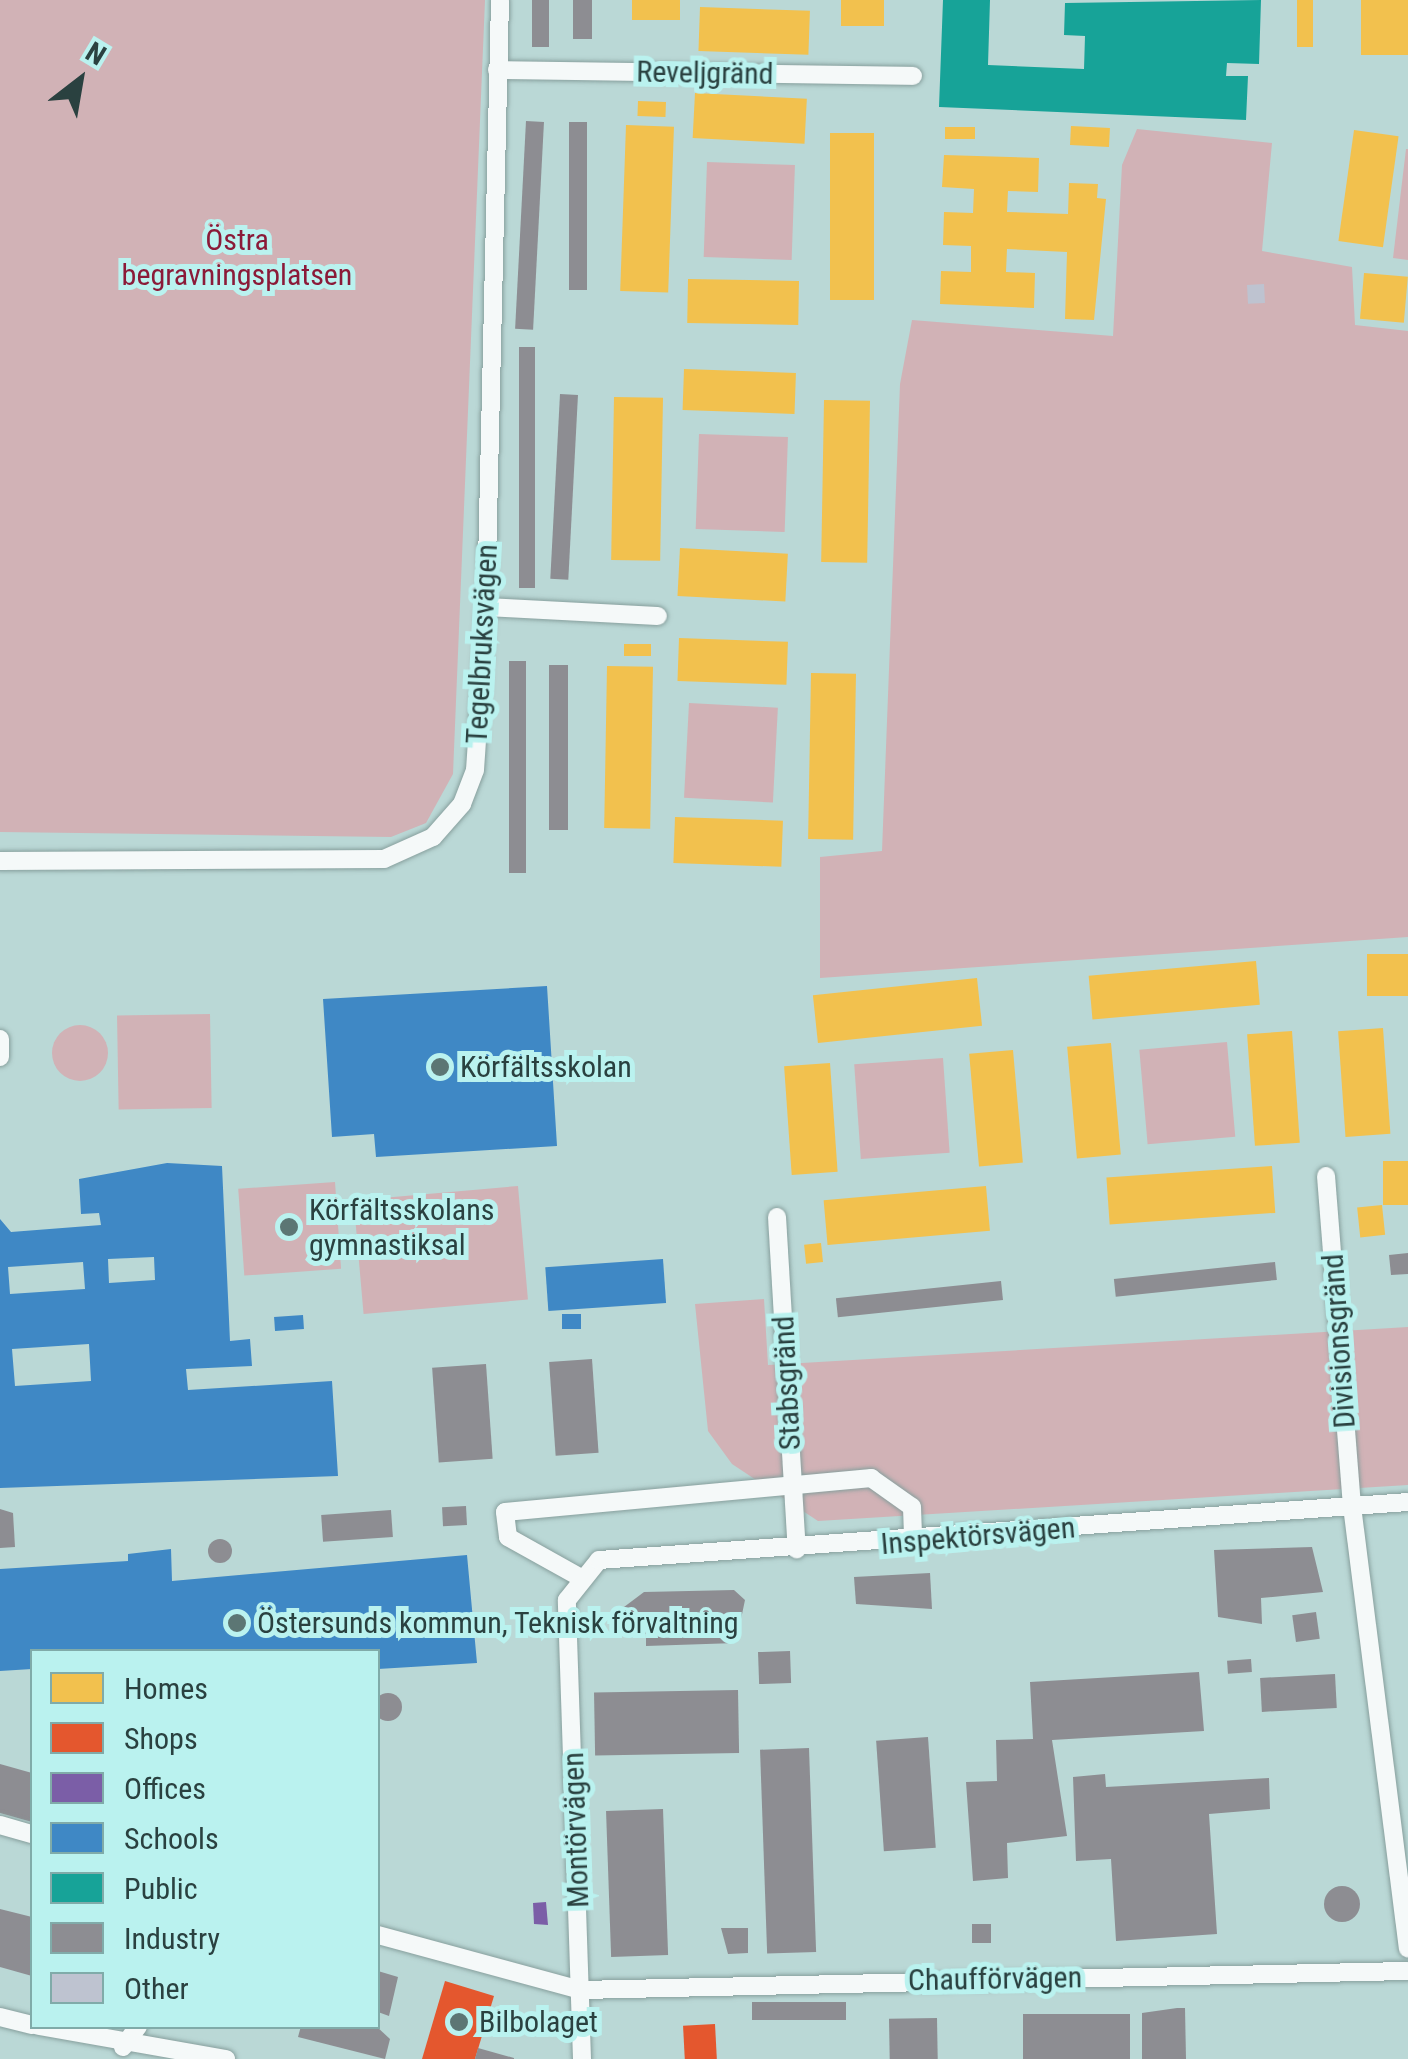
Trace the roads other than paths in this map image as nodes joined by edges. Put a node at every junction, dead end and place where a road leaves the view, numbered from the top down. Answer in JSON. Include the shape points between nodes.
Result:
{"nodes":[{"id":1,"x":500,"y":0,"type":"edge"},
{"id":2,"x":497,"y":70,"type":"junction"},
{"id":3,"x":912,"y":76,"type":"dead end"},
{"id":4,"x":486,"y":607,"type":"junction"},
{"id":5,"x":658,"y":616,"type":"dead end"},
{"id":6,"x":0,"y":861,"type":"edge"},
{"id":7,"x":0,"y":1040,"type":"edge"},
{"id":8,"x":0,"y":1057,"type":"edge"},
{"id":9,"x":1326,"y":1176,"type":"dead end"},
{"id":10,"x":777,"y":1217,"type":"dead end"},
{"id":11,"x":794,"y":1489,"type":"junction"},
{"id":12,"x":1408,"y":1502,"type":"edge"},
{"id":13,"x":1352,"y":1506,"type":"junction"},
{"id":14,"x":913,"y":1541,"type":"junction"},
{"id":15,"x":797,"y":1549,"type":"junction"},
{"id":16,"x":584,"y":1579,"type":"junction"},
{"id":17,"x":567,"y":1600,"type":"joint"},
{"id":18,"x":0,"y":1825,"type":"edge"},
{"id":19,"x":30,"y":1833,"type":"edge"},
{"id":20,"x":380,"y":1936,"type":"edge"},
{"id":21,"x":1408,"y":1948,"type":"edge"},
{"id":22,"x":1408,"y":1971,"type":"edge"},
{"id":23,"x":581,"y":1990,"type":"junction"},
{"id":24,"x":0,"y":2017,"type":"edge"},
{"id":25,"x":30,"y":2024,"type":"edge"},
{"id":26,"x":48,"y":2029,"type":"edge"},
{"id":27,"x":136,"y":2029,"type":"edge"},
{"id":28,"x":123,"y":2047,"type":"junction"},
{"id":29,"x":226,"y":2059,"type":"edge"},
{"id":30,"x":582,"y":2059,"type":"edge"}],
"edges":[{"from":1,"to":2,"type":"street","name":"Tegelbruksvägen"},
{"from":2,"to":3,"type":"street","name":"Reveljgränd"},
{"from":2,"to":4,"type":"street","name":"Tegelbruksvägen"},
{"from":4,"to":5,"type":"street"},
{"from":4,"to":6,"type":"street","name":"Tegelbruksvägen","via":[[475,770],[433,837],[384,859]]},
{"from":7,"to":8,"type":"street"},
{"from":9,"to":13,"type":"street","name":"Divisionsgränd"},
{"from":10,"to":11,"type":"street","name":"Stabsgränd"},
{"from":11,"to":14,"type":"street","via":[[852,1477],[893,1486],[912,1507]]},
{"from":11,"to":15,"type":"street","name":"Stabsgränd"},
{"from":11,"to":16,"type":"street","via":[[505,1512],[508,1537]]},
{"from":12,"to":13,"type":"street","name":"Inspektörsvägen"},
{"from":13,"to":14,"type":"street","name":"Inspektörsvägen"},
{"from":13,"to":21,"type":"street","name":"Divisionsgränd"},
{"from":14,"to":15,"type":"street","name":"Inspektörsvägen"},
{"from":15,"to":16,"type":"street","name":"Inspektörsvägen","via":[[598,1560]]},
{"from":16,"to":17,"type":"street","name":"Inspektörsvägen"},
{"from":17,"to":23,"type":"street","name":"Montörvägen"},
{"from":18,"to":19,"type":"street"},
{"from":20,"to":23,"type":"street","name":"Chaufförvägen"},
{"from":22,"to":23,"type":"street","name":"Chaufförvägen"},
{"from":23,"to":30,"type":"street","name":"Montörvägen"},
{"from":24,"to":25,"type":"street"},
{"from":26,"to":28,"type":"street"},
{"from":27,"to":28,"type":"street"},
{"from":28,"to":29,"type":"street"}]}
